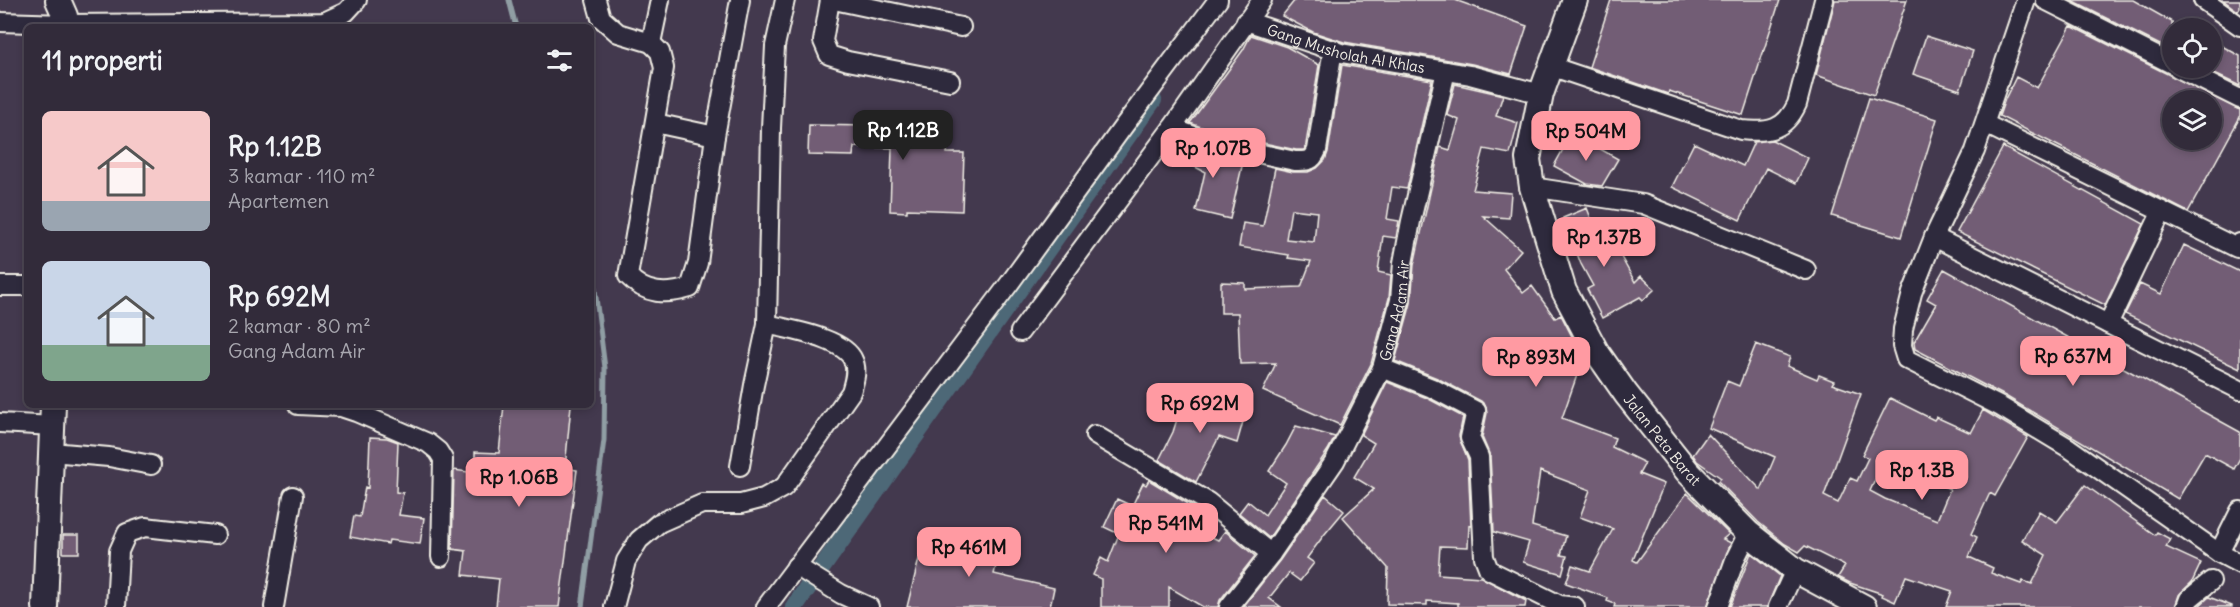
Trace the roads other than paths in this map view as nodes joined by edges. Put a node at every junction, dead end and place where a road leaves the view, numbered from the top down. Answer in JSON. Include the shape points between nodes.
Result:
{"nodes":[{"id":1,"x":357,"y":0,"type":"edge"},
{"id":2,"x":596,"y":0,"type":"edge"},
{"id":3,"x":660,"y":0,"type":"edge"},
{"id":4,"x":740,"y":0,"type":"edge"},
{"id":5,"x":785,"y":0,"type":"edge"},
{"id":6,"x":832,"y":0,"type":"edge"},
{"id":7,"x":1218,"y":0,"type":"edge"},
{"id":8,"x":1262,"y":0,"type":"edge"},
{"id":9,"x":1575,"y":0,"type":"edge"},
{"id":10,"x":1824,"y":0,"type":"edge"},
{"id":11,"x":2026,"y":0,"type":"edge"},
{"id":12,"x":2045,"y":0,"type":"edge"},
{"id":13,"x":2204,"y":0,"type":"edge"},
{"id":14,"x":65,"y":13,"type":"edge"},
{"id":15,"x":1246,"y":21,"type":"junction"},
{"id":16,"x":0,"y":22,"type":"edge"},
{"id":17,"x":2240,"y":26,"type":"edge"},
{"id":18,"x":961,"y":27,"type":"dead end"},
{"id":19,"x":651,"y":43,"type":"junction"},
{"id":20,"x":1333,"y":49,"type":"junction"},
{"id":21,"x":2162,"y":59,"type":"edge"},
{"id":22,"x":1550,"y":66,"type":"junction"},
{"id":23,"x":1446,"y":71,"type":"junction"},
{"id":24,"x":2198,"y":78,"type":"edge"},
{"id":25,"x":950,"y":81,"type":"dead end"},
{"id":26,"x":1540,"y":94,"type":"junction"},
{"id":27,"x":2240,"y":99,"type":"edge"},
{"id":28,"x":655,"y":123,"type":"junction"},
{"id":29,"x":1985,"y":124,"type":"junction"},
{"id":30,"x":1172,"y":128,"type":"junction"},
{"id":31,"x":715,"y":136,"type":"junction"},
{"id":32,"x":1532,"y":187,"type":"junction"},
{"id":33,"x":2162,"y":211,"type":"junction"},
{"id":34,"x":1934,"y":237,"type":"junction"},
{"id":35,"x":2239,"y":247,"type":"edge"},
{"id":36,"x":1806,"y":270,"type":"dead end"},
{"id":37,"x":0,"y":286,"type":"edge"},
{"id":38,"x":24,"y":286,"type":"edge"},
{"id":39,"x":767,"y":324,"type":"junction"},
{"id":40,"x":2108,"y":324,"type":"junction"},
{"id":41,"x":1020,"y":332,"type":"dead end"},
{"id":42,"x":1383,"y":369,"type":"junction"},
{"id":43,"x":2240,"y":390,"type":"edge"},
{"id":44,"x":344,"y":408,"type":"edge"},
{"id":45,"x":53,"y":415,"type":"edge"},
{"id":46,"x":0,"y":423,"type":"edge"},
{"id":47,"x":1095,"y":435,"type":"dead end"},
{"id":48,"x":51,"y":452,"type":"junction"},
{"id":49,"x":151,"y":465,"type":"dead end"},
{"id":50,"x":740,"y":466,"type":"dead end"},
{"id":51,"x":293,"y":496,"type":"dead end"},
{"id":52,"x":2240,"y":511,"type":"edge"},
{"id":53,"x":1748,"y":533,"type":"junction"},
{"id":54,"x":215,"y":535,"type":"dead end"},
{"id":55,"x":2219,"y":553,"type":"junction"},
{"id":56,"x":1271,"y":554,"type":"junction"},
{"id":57,"x":441,"y":557,"type":"dead end"},
{"id":58,"x":2240,"y":564,"type":"edge"},
{"id":59,"x":802,"y":570,"type":"junction"},
{"id":60,"x":1795,"y":570,"type":"junction"},
{"id":61,"x":2211,"y":581,"type":"dead end"},
{"id":62,"x":1564,"y":606,"type":"edge"},
{"id":63,"x":45,"y":607,"type":"edge"},
{"id":64,"x":116,"y":607,"type":"edge"},
{"id":65,"x":274,"y":607,"type":"edge"},
{"id":66,"x":614,"y":607,"type":"edge"},
{"id":67,"x":766,"y":607,"type":"edge"},
{"id":68,"x":869,"y":607,"type":"edge"},
{"id":69,"x":1229,"y":607,"type":"edge"},
{"id":70,"x":1718,"y":607,"type":"edge"},
{"id":71,"x":1778,"y":607,"type":"edge"},
{"id":72,"x":1864,"y":607,"type":"edge"},
{"id":73,"x":2186,"y":607,"type":"edge"}],
"edges":[{"from":1,"to":14,"type":"street","via":[[346,12],[324,22]]},
{"from":2,"to":19,"type":"street","via":[[602,18],[618,33]]},
{"from":3,"to":19,"type":"street"},
{"from":4,"to":31,"type":"street"},
{"from":5,"to":39,"type":"street","via":[[775,46]]},
{"from":6,"to":18,"type":"street"},
{"from":6,"to":25,"type":"street","via":[[823,41],[829,55]]},
{"from":7,"to":59,"type":"street"},
{"from":8,"to":15,"type":"street"},
{"from":9,"to":22,"type":"main road","name":"Jalan Peta Barat"},
{"from":10,"to":22,"type":"street","via":[[1797,104],[1791,117],[1778,128],[1741,130]]},
{"from":11,"to":29,"type":"street"},
{"from":12,"to":21,"type":"street"},
{"from":13,"to":17,"type":"street"},
{"from":14,"to":16,"type":"street"},
{"from":15,"to":20,"type":"street","name":"Gang Musholah Al Khlas"},
{"from":15,"to":30,"type":"street"},
{"from":19,"to":28,"type":"street","via":[[660,52],[664,68]]},
{"from":20,"to":23,"type":"street","name":"Gang Musholah Al Khlas"},
{"from":20,"to":30,"type":"street","via":[[1317,150],[1309,161],[1215,144]]},
{"from":22,"to":26,"type":"main road","name":"Jalan Peta Barat"},
{"from":23,"to":26,"type":"street"},
{"from":23,"to":42,"type":"street","name":"Gang Adam Air","via":[[1411,221],[1400,300]]},
{"from":24,"to":27,"type":"street"},
{"from":26,"to":32,"type":"main road","name":"Jalan Peta Barat","via":[[1528,159]]},
{"from":28,"to":31,"type":"street"},
{"from":28,"to":31,"type":"street","via":[[628,276],[638,286],[669,294],[690,288],[698,263]]},
{"from":29,"to":33,"type":"street"},
{"from":29,"to":34,"type":"street","via":[[1976,152]]},
{"from":30,"to":41,"type":"street"},
{"from":32,"to":36,"type":"street","via":[[1643,204]]},
{"from":32,"to":53,"type":"main road","name":"Jalan Peta Barat","via":[[1564,291],[1596,351],[1688,472]]},
{"from":33,"to":35,"type":"street"},
{"from":33,"to":40,"type":"street"},
{"from":34,"to":40,"type":"street"},
{"from":34,"to":55,"type":"street","via":[[1902,329],[1906,359],[2001,407],[2069,448]]},
{"from":37,"to":38,"type":"street"},
{"from":39,"to":50,"type":"street"},
{"from":39,"to":66,"type":"street","via":[[838,343],[853,359],[855,376],[851,392],[784,487],[741,504],[702,504],[659,523],[639,540],[626,561]]},
{"from":40,"to":43,"type":"street"},
{"from":42,"to":56,"type":"street","name":"Gang Adam Air","via":[[1335,461]]},
{"from":42,"to":62,"type":"street","via":[[1476,411],[1470,438],[1479,457],[1484,557],[1489,570]]},
{"from":44,"to":57,"type":"street","via":[[428,443],[438,451],[443,459]]},
{"from":45,"to":46,"type":"street"},
{"from":45,"to":48,"type":"main road"},
{"from":47,"to":56,"type":"street","via":[[1208,502]]},
{"from":48,"to":49,"type":"street"},
{"from":48,"to":63,"type":"main road"},
{"from":51,"to":65,"type":"street"},
{"from":52,"to":55,"type":"street"},
{"from":53,"to":60,"type":"main road","name":"Jalan Peta Barat"},
{"from":53,"to":70,"type":"street"},
{"from":54,"to":64,"type":"street","via":[[144,527],[127,533],[119,551]]},
{"from":55,"to":58,"type":"street"},
{"from":56,"to":69,"type":"street","name":"Gang Adam Air"},
{"from":59,"to":67,"type":"street"},
{"from":59,"to":68,"type":"street"},
{"from":60,"to":71,"type":"street"},
{"from":60,"to":72,"type":"main road","name":"Jalan Peta Barat"},
{"from":61,"to":73,"type":"street","via":[[2189,599]]}]}
